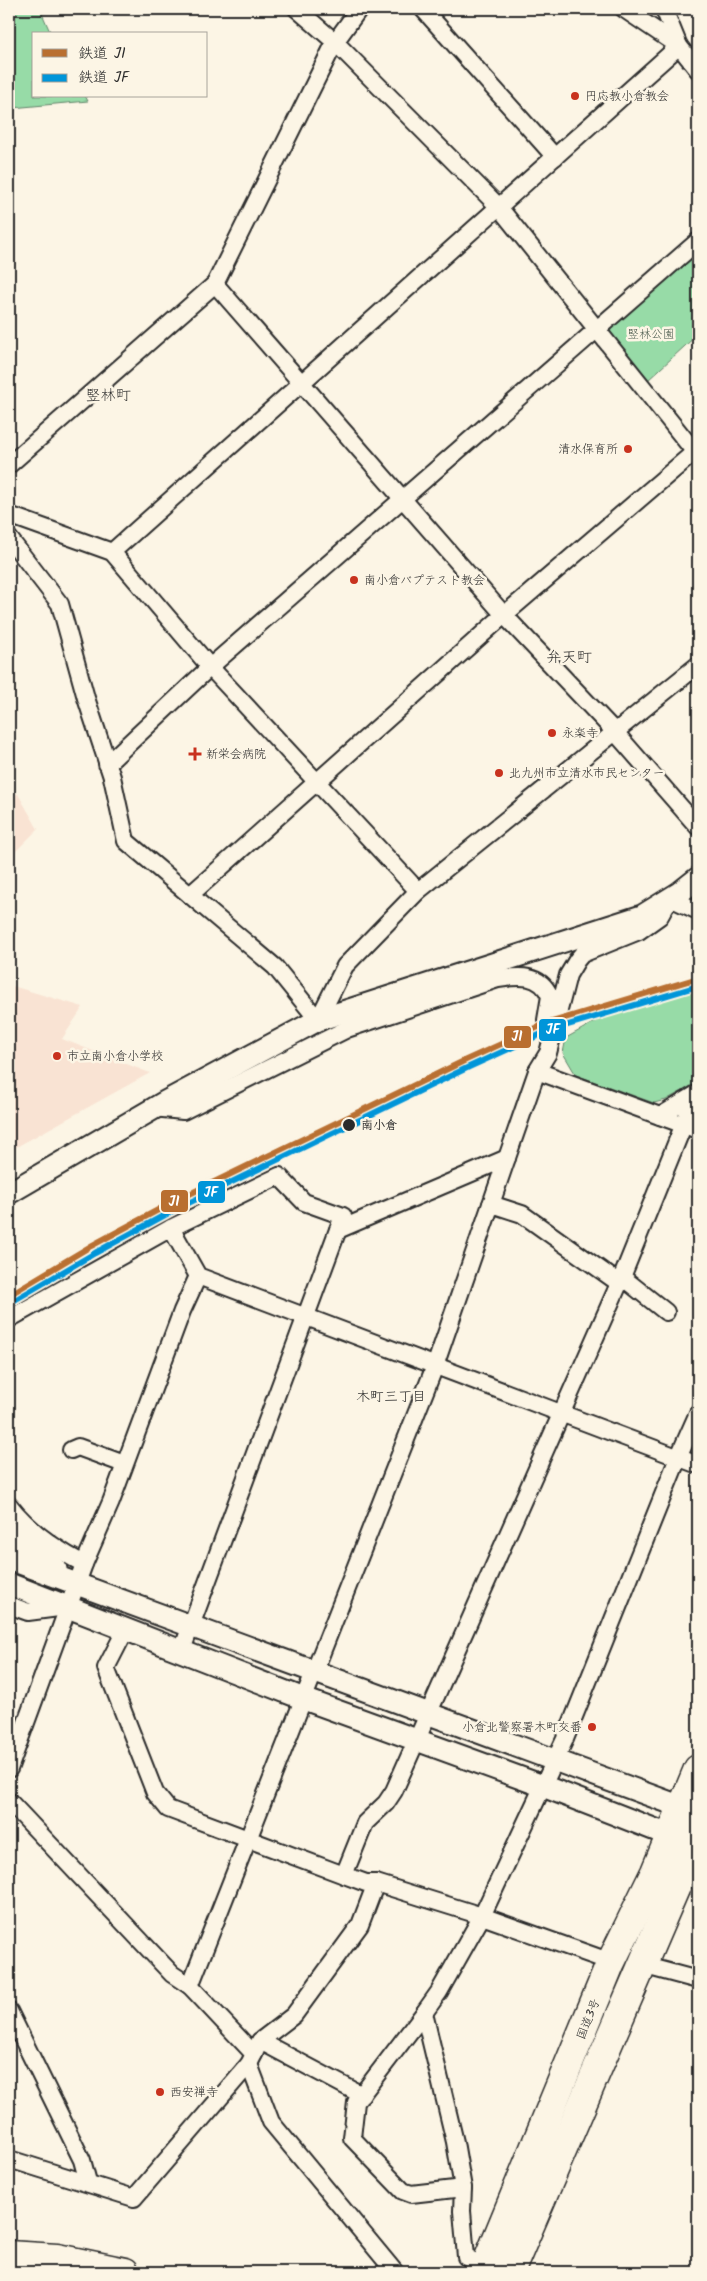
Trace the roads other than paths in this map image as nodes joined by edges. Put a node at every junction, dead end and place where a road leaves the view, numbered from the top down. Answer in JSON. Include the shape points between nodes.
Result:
{"nodes":[{"id":1,"x":297,"y":9,"type":"edge"},
{"id":2,"x":359,"y":9,"type":"edge"},
{"id":3,"x":423,"y":9,"type":"edge"},
{"id":4,"x":624,"y":9,"type":"edge"},
{"id":5,"x":664,"y":9,"type":"edge"},
{"id":6,"x":335,"y":42,"type":"junction"},
{"id":7,"x":679,"y":46,"type":"junction"},
{"id":8,"x":698,"y":70,"type":"edge"},
{"id":9,"x":555,"y":157,"type":"junction"},
{"id":10,"x":498,"y":206,"type":"junction"},
{"id":11,"x":698,"y":241,"type":"edge"},
{"id":12,"x":215,"y":284,"type":"junction"},
{"id":13,"x":597,"y":331,"type":"junction"},
{"id":14,"x":302,"y":383,"type":"junction"},
{"id":15,"x":697,"y":452,"type":"edge"},
{"id":16,"x":9,"y":465,"type":"edge"},
{"id":17,"x":403,"y":499,"type":"junction"},
{"id":18,"x":9,"y":514,"type":"edge"},
{"id":19,"x":9,"y":538,"type":"edge"},
{"id":20,"x":112,"y":552,"type":"junction"},
{"id":21,"x":504,"y":614,"type":"junction"},
{"id":22,"x":698,"y":665,"type":"edge"},
{"id":23,"x":210,"y":666,"type":"junction"},
{"id":24,"x":615,"y":732,"type":"junction"},
{"id":25,"x":107,"y":764,"type":"junction"},
{"id":26,"x":316,"y":781,"type":"junction"},
{"id":27,"x":698,"y":827,"type":"edge"},
{"id":28,"x":698,"y":878,"type":"edge"},
{"id":29,"x":418,"y":890,"type":"junction"},
{"id":30,"x":190,"y":895,"type":"junction"},
{"id":31,"x":670,"y":898,"type":"junction"},
{"id":32,"x":698,"y":911,"type":"edge"},
{"id":33,"x":318,"y":1020,"type":"junction"},
{"id":34,"x":537,"y":1071,"type":"junction"},
{"id":35,"x":698,"y":1093,"type":"edge"},
{"id":36,"x":698,"y":1098,"type":"edge"},
{"id":37,"x":153,"y":1108,"type":"junction"},
{"id":38,"x":660,"y":1116,"type":"junction"},
{"id":39,"x":691,"y":1128,"type":"edge"},
{"id":40,"x":506,"y":1158,"type":"junction"},
{"id":41,"x":9,"y":1193,"type":"edge"},
{"id":42,"x":491,"y":1204,"type":"junction"},
{"id":43,"x":170,"y":1228,"type":"junction"},
{"id":44,"x":338,"y":1230,"type":"junction"},
{"id":45,"x":198,"y":1276,"type":"junction"},
{"id":46,"x":621,"y":1280,"type":"junction"},
{"id":47,"x":666,"y":1312,"type":"dead end"},
{"id":48,"x":306,"y":1316,"type":"junction"},
{"id":49,"x":9,"y":1319,"type":"edge"},
{"id":50,"x":435,"y":1366,"type":"junction"},
{"id":51,"x":698,"y":1413,"type":"edge"},
{"id":52,"x":559,"y":1414,"type":"junction"},
{"id":53,"x":71,"y":1450,"type":"dead end"},
{"id":54,"x":678,"y":1458,"type":"junction"},
{"id":55,"x":124,"y":1464,"type":"junction"},
{"id":56,"x":698,"y":1465,"type":"edge"},
{"id":57,"x":9,"y":1505,"type":"edge"},
{"id":58,"x":9,"y":1532,"type":"edge"},
{"id":59,"x":9,"y":1559,"type":"edge"},
{"id":60,"x":80,"y":1574,"type":"junction"},
{"id":61,"x":9,"y":1584,"type":"edge"},
{"id":62,"x":9,"y":1605,"type":"edge"},
{"id":63,"x":69,"y":1606,"type":"junction"},
{"id":64,"x":191,"y":1625,"type":"junction"},
{"id":65,"x":126,"y":1629,"type":"junction"},
{"id":66,"x":182,"y":1650,"type":"junction"},
{"id":67,"x":315,"y":1671,"type":"junction"},
{"id":68,"x":304,"y":1699,"type":"junction"},
{"id":69,"x":427,"y":1712,"type":"junction"},
{"id":70,"x":416,"y":1740,"type":"junction"},
{"id":71,"x":556,"y":1759,"type":"junction"},
{"id":72,"x":9,"y":1769,"type":"edge"},
{"id":73,"x":698,"y":1769,"type":"edge"},
{"id":74,"x":543,"y":1786,"type":"junction"},
{"id":75,"x":9,"y":1801,"type":"edge"},
{"id":76,"x":690,"y":1810,"type":"edge"},
{"id":77,"x":690,"y":1838,"type":"edge"},
{"id":78,"x":249,"y":1841,"type":"junction"},
{"id":79,"x":344,"y":1875,"type":"junction"},
{"id":80,"x":376,"y":1883,"type":"junction"},
{"id":81,"x":482,"y":1916,"type":"junction"},
{"id":82,"x":611,"y":1962,"type":"junction"},
{"id":83,"x":642,"y":1965,"type":"junction"},
{"id":84,"x":698,"y":1980,"type":"edge"},
{"id":85,"x":190,"y":1986,"type":"junction"},
{"id":86,"x":9,"y":2011,"type":"edge"},
{"id":87,"x":424,"y":2013,"type":"junction"},
{"id":88,"x":254,"y":2053,"type":"junction"},
{"id":89,"x":362,"y":2095,"type":"junction"},
{"id":90,"x":9,"y":2159,"type":"edge"},
{"id":91,"x":88,"y":2182,"type":"junction"},
{"id":92,"x":463,"y":2188,"type":"junction"},
{"id":93,"x":9,"y":2255,"type":"edge"},
{"id":94,"x":493,"y":2271,"type":"edge"},
{"id":95,"x":125,"y":2272,"type":"edge"},
{"id":96,"x":396,"y":2272,"type":"edge"}],
"edges":[{"from":1,"to":6,"type":"street"},
{"from":2,"to":6,"type":"street"},
{"from":3,"to":9,"type":"street"},
{"from":4,"to":7,"type":"street"},
{"from":5,"to":7,"type":"street"},
{"from":6,"to":10,"type":"street"},
{"from":6,"to":12,"type":"street"},
{"from":7,"to":8,"type":"street"},
{"from":7,"to":9,"type":"street"},
{"from":9,"to":10,"type":"street"},
{"from":10,"to":13,"type":"street"},
{"from":10,"to":14,"type":"street"},
{"from":11,"to":13,"type":"street"},
{"from":12,"to":14,"type":"street"},
{"from":12,"to":16,"type":"street"},
{"from":13,"to":15,"type":"street"},
{"from":13,"to":17,"type":"street"},
{"from":14,"to":17,"type":"street"},
{"from":14,"to":20,"type":"street"},
{"from":15,"to":21,"type":"street"},
{"from":17,"to":21,"type":"street"},
{"from":17,"to":23,"type":"street"},
{"from":18,"to":20,"type":"street"},
{"from":19,"to":25,"type":"street","via":[[60,604]]},
{"from":20,"to":23,"type":"street"},
{"from":21,"to":24,"type":"street"},
{"from":21,"to":26,"type":"street"},
{"from":22,"to":24,"type":"street"},
{"from":23,"to":25,"type":"street"},
{"from":23,"to":26,"type":"street"},
{"from":24,"to":27,"type":"street"},
{"from":24,"to":29,"type":"street"},
{"from":25,"to":30,"type":"street","via":[[126,842]]},
{"from":26,"to":29,"type":"street"},
{"from":26,"to":30,"type":"street"},
{"from":28,"to":31,"type":"street"},
{"from":29,"to":33,"type":"street","via":[[345,966]]},
{"from":30,"to":33,"type":"street","via":[[274,968]]},
{"from":31,"to":32,"type":"street"},
{"from":31,"to":33,"type":"street","via":[[642,916]]},
{"from":31,"to":34,"type":"street","via":[[660,916],[640,931],[582,954],[577,960],[568,975],[548,1053]]},
{"from":33,"to":37,"type":"street"},
{"from":34,"to":37,"type":"street","via":[[550,996],[535,979],[513,977],[498,979],[347,1029],[184,1111]]},
{"from":34,"to":38,"type":"street"},
{"from":34,"to":40,"type":"street"},
{"from":35,"to":38,"type":"street"},
{"from":36,"to":39,"type":"street"},
{"from":37,"to":41,"type":"street"},
{"from":38,"to":39,"type":"street"},
{"from":39,"to":46,"type":"street"},
{"from":40,"to":42,"type":"street"},
{"from":40,"to":44,"type":"street"},
{"from":42,"to":46,"type":"street","via":[[522,1214]]},
{"from":42,"to":50,"type":"street"},
{"from":43,"to":44,"type":"street","via":[[279,1176],[304,1202],[343,1216]]},
{"from":43,"to":45,"type":"street"},
{"from":43,"to":49,"type":"street"},
{"from":44,"to":48,"type":"street"},
{"from":45,"to":48,"type":"street"},
{"from":45,"to":55,"type":"street"},
{"from":46,"to":47,"type":"street"},
{"from":46,"to":52,"type":"street"},
{"from":48,"to":50,"type":"street"},
{"from":48,"to":64,"type":"street"},
{"from":50,"to":52,"type":"street"},
{"from":50,"to":67,"type":"street"},
{"from":51,"to":54,"type":"street"},
{"from":52,"to":54,"type":"street"},
{"from":52,"to":69,"type":"street"},
{"from":53,"to":55,"type":"street","via":[[78,1447]]},
{"from":54,"to":56,"type":"street"},
{"from":54,"to":71,"type":"street"},
{"from":55,"to":60,"type":"street"},
{"from":57,"to":60,"type":"street"},
{"from":58,"to":60,"type":"street","via":[[43,1561]]},
{"from":59,"to":60,"type":"street"},
{"from":60,"to":63,"type":"street"},
{"from":60,"to":64,"type":"street"},
{"from":61,"to":63,"type":"street"},
{"from":62,"to":63,"type":"street","via":[[28,1612]]},
{"from":63,"to":65,"type":"street"},
{"from":63,"to":72,"type":"street"},
{"from":64,"to":66,"type":"street"},
{"from":64,"to":67,"type":"street"},
{"from":65,"to":66,"type":"street"},
{"from":65,"to":78,"type":"street","via":[[106,1668],[155,1793],[168,1809]]},
{"from":66,"to":68,"type":"street"},
{"from":67,"to":68,"type":"street"},
{"from":67,"to":69,"type":"street"},
{"from":68,"to":70,"type":"street"},
{"from":68,"to":78,"type":"street"},
{"from":69,"to":70,"type":"street"},
{"from":69,"to":71,"type":"street"},
{"from":70,"to":74,"type":"street"},
{"from":70,"to":79,"type":"street","via":[[394,1791],[365,1822]]},
{"from":71,"to":74,"type":"street"},
{"from":71,"to":76,"type":"street"},
{"from":73,"to":76,"type":"highway","name":"国道3号"},
{"from":74,"to":77,"type":"street"},
{"from":74,"to":81,"type":"street"},
{"from":75,"to":85,"type":"street","via":[[172,1974]]},
{"from":76,"to":77,"type":"highway","name":"国道3号"},
{"from":77,"to":82,"type":"highway","name":"国道3号"},
{"from":77,"to":83,"type":"highway","name":"国道3号"},
{"from":78,"to":79,"type":"street"},
{"from":78,"to":85,"type":"street"},
{"from":79,"to":80,"type":"street"},
{"from":80,"to":81,"type":"street"},
{"from":80,"to":88,"type":"street","via":[[360,1925],[294,2014]]},
{"from":81,"to":82,"type":"street"},
{"from":81,"to":87,"type":"street"},
{"from":82,"to":94,"type":"highway","name":"国道3号"},
{"from":83,"to":84,"type":"street"},
{"from":83,"to":94,"type":"highway","name":"国道3号"},
{"from":85,"to":88,"type":"street"},
{"from":86,"to":91,"type":"street","via":[[82,2160]]},
{"from":87,"to":89,"type":"street"},
{"from":87,"to":92,"type":"street"},
{"from":88,"to":89,"type":"street"},
{"from":88,"to":91,"type":"street","via":[[134,2198]]},
{"from":88,"to":96,"type":"street","via":[[271,2122]]},
{"from":89,"to":92,"type":"street","via":[[356,2102],[352,2138],[403,2191],[411,2194]]},
{"from":90,"to":91,"type":"street"},
{"from":92,"to":94,"type":"street","via":[[466,2257]]},
{"from":93,"to":95,"type":"highway","via":[[57,2258]]}]}
